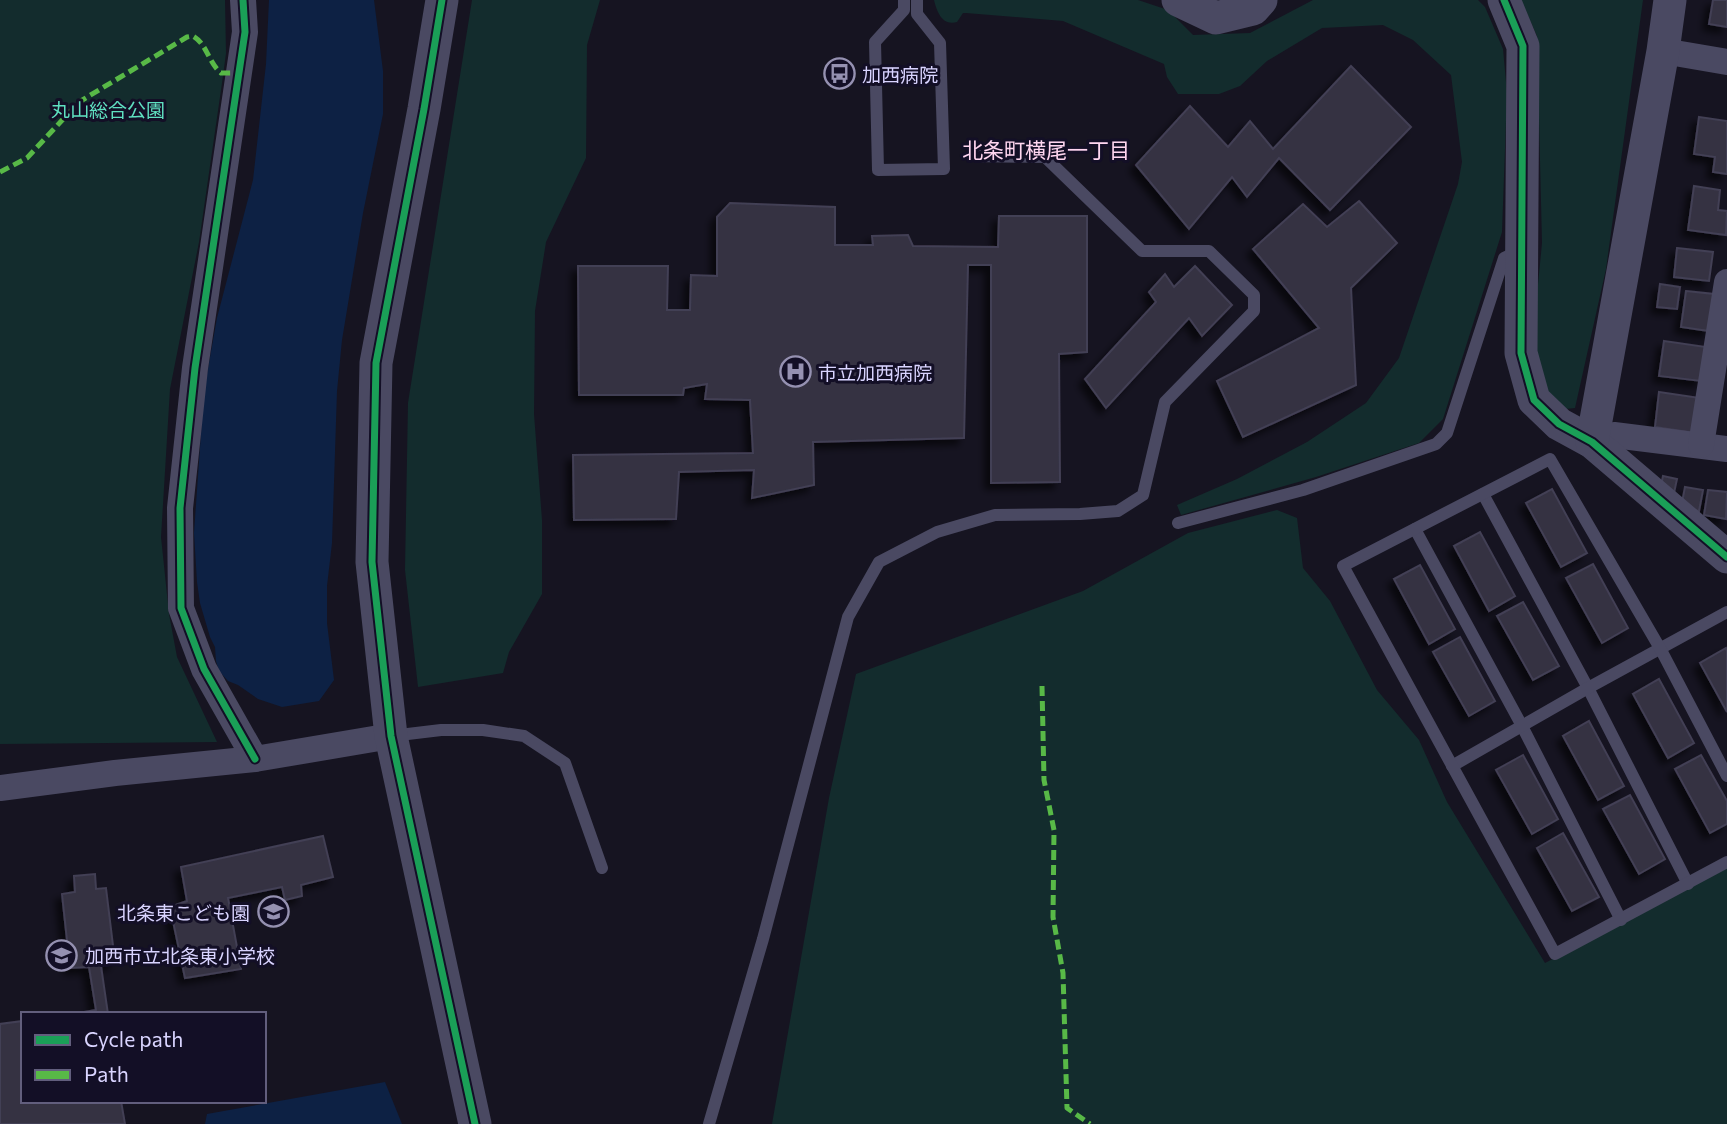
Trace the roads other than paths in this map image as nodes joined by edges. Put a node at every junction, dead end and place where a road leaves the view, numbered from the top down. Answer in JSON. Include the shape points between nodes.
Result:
{"nodes":[{"id":1,"x":243,"y":0,"type":"edge"},
{"id":2,"x":442,"y":0,"type":"edge"},
{"id":3,"x":904,"y":0,"type":"edge"},
{"id":4,"x":917,"y":0,"type":"edge"},
{"id":5,"x":1178,"y":0,"type":"edge"},
{"id":6,"x":1261,"y":0,"type":"edge"},
{"id":7,"x":1504,"y":0,"type":"edge"},
{"id":8,"x":1670,"y":0,"type":"edge"},
{"id":9,"x":1662,"y":51,"type":"junction"},
{"id":10,"x":1727,"y":62,"type":"edge"},
{"id":11,"x":973,"y":156,"type":"dead end"},
{"id":12,"x":1523,"y":249,"type":"junction"},
{"id":13,"x":1727,"y":282,"type":"edge"},
{"id":14,"x":1592,"y":442,"type":"junction"},
{"id":15,"x":1714,"y":447,"type":"edge"},
{"id":16,"x":1483,"y":494,"type":"junction"},
{"id":17,"x":1178,"y":523,"type":"dead end"},
{"id":18,"x":1415,"y":529,"type":"junction"},
{"id":19,"x":1727,"y":557,"type":"edge"},
{"id":20,"x":1726,"y":617,"type":"edge"},
{"id":21,"x":1661,"y":650,"type":"junction"},
{"id":22,"x":1588,"y":688,"type":"junction"},
{"id":23,"x":1522,"y":726,"type":"junction"},
{"id":24,"x":391,"y":736,"type":"junction"},
{"id":25,"x":255,"y":759,"type":"junction"},
{"id":26,"x":1452,"y":766,"type":"junction"},
{"id":27,"x":1727,"y":776,"type":"edge"},
{"id":28,"x":0,"y":788,"type":"edge"},
{"id":29,"x":1727,"y":862,"type":"edge"},
{"id":30,"x":602,"y":868,"type":"dead end"},
{"id":31,"x":1689,"y":884,"type":"junction"},
{"id":32,"x":1621,"y":920,"type":"junction"},
{"id":33,"x":475,"y":1124,"type":"edge"},
{"id":34,"x":709,"y":1124,"type":"edge"}],
"edges":[{"from":1,"to":25,"type":"street","via":[[245,32],[195,368],[180,508],[181,608],[204,669]]},
{"from":2,"to":24,"type":"street","via":[[376,363],[372,562]]},
{"from":3,"to":4,"type":"lane","via":[[904,10],[875,42],[878,170],[944,169],[940,43],[917,14]]},
{"from":5,"to":6,"type":"street","via":[[1216,19],[1253,9]]},
{"from":7,"to":12,"type":"street","via":[[1523,46]]},
{"from":8,"to":9,"type":"street"},
{"from":9,"to":10,"type":"street"},
{"from":9,"to":14,"type":"street"},
{"from":11,"to":34,"type":"lane","via":[[1045,157],[1142,251],[1209,251],[1254,295],[1254,311],[1165,401],[1143,495],[1118,510],[995,515],[937,532],[879,562],[848,617]]},
{"from":12,"to":14,"type":"street","via":[[1521,353],[1534,400],[1559,425]]},
{"from":12,"to":17,"type":"lane","via":[[1504,258],[1447,433],[1436,444],[1303,490]]},
{"from":13,"to":15,"type":"street"},
{"from":14,"to":15,"type":"street","via":[[1614,435]]},
{"from":14,"to":19,"type":"street"},
{"from":16,"to":18,"type":"lane"},
{"from":16,"to":21,"type":"lane","via":[[1550,459]]},
{"from":16,"to":22,"type":"lane"},
{"from":18,"to":23,"type":"lane"},
{"from":18,"to":26,"type":"lane","via":[[1343,566]]},
{"from":20,"to":21,"type":"lane"},
{"from":21,"to":22,"type":"lane"},
{"from":21,"to":27,"type":"lane"},
{"from":22,"to":23,"type":"lane"},
{"from":22,"to":31,"type":"lane"},
{"from":23,"to":26,"type":"lane"},
{"from":23,"to":32,"type":"lane"},
{"from":24,"to":25,"type":"street"},
{"from":24,"to":30,"type":"lane","via":[[441,730],[524,736],[565,763]]},
{"from":24,"to":33,"type":"street"},
{"from":25,"to":28,"type":"street"},
{"from":26,"to":32,"type":"lane","via":[[1555,954]]},
{"from":29,"to":31,"type":"lane"},
{"from":31,"to":32,"type":"lane"}]}
